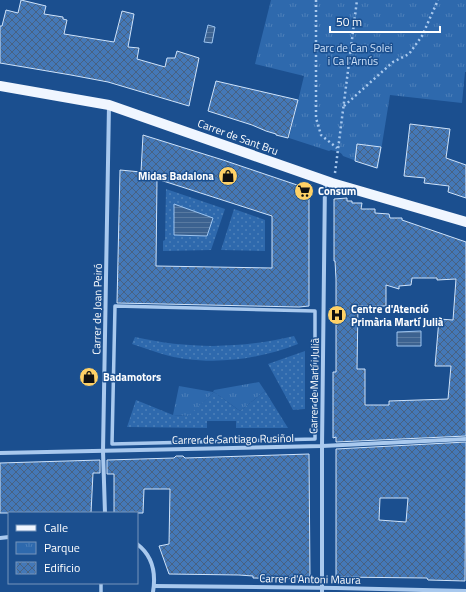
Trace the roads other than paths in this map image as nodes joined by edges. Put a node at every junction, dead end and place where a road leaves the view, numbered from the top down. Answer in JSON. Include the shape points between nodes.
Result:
{"nodes":[{"id":1,"x":0,"y":86,"type":"edge"},
{"id":2,"x":109,"y":105,"type":"junction"},
{"id":3,"x":329,"y":182,"type":"junction"},
{"id":4,"x":466,"y":222,"type":"edge"},
{"id":5,"x":115,"y":306,"type":"joint"},
{"id":6,"x":466,"y":439,"type":"edge"},
{"id":7,"x":322,"y":446,"type":"junction"},
{"id":8,"x":103,"y":451,"type":"junction"},
{"id":9,"x":0,"y":453,"type":"edge"},
{"id":10,"x":104,"y":512,"type":"edge"},
{"id":11,"x":138,"y":545,"type":"edge"},
{"id":12,"x":154,"y":586,"type":"junction"},
{"id":13,"x":322,"y":590,"type":"edge"},
{"id":14,"x":466,"y":591,"type":"edge"},
{"id":15,"x":153,"y":592,"type":"edge"}],
"edges":[{"from":1,"to":2,"type":"main road","name":"Carrer de Sant Bru"},
{"from":2,"to":3,"type":"main road","name":"Carrer de Sant Bru"},
{"from":2,"to":8,"type":"street","name":"Carrer de Joan Peiró"},
{"from":3,"to":4,"type":"main road","name":"Carrer de Sant Bru"},
{"from":3,"to":7,"type":"street","name":"Carrer de Martí i Julià"},
{"from":5,"to":5,"type":"street","via":[[315,311],[315,439],[112,444]]},
{"from":6,"to":7,"type":"street","name":"Carrer de Santiago Rusiñol"},
{"from":7,"to":8,"type":"street","name":"Carrer de Santiago Rusiñol"},
{"from":7,"to":13,"type":"street","name":"Carrer de Martí i Julià"},
{"from":8,"to":9,"type":"street","name":"Carrer de Santiago Rusiñol"},
{"from":8,"to":10,"type":"street","name":"Carrer de Joan Peiró"},
{"from":11,"to":12,"type":"street","via":[[154,569]]},
{"from":12,"to":13,"type":"street","name":"Carrer d'Antoni Maura"},
{"from":12,"to":15,"type":"street"},
{"from":13,"to":14,"type":"street","name":"Carrer d'Antoni Maura"}]}
